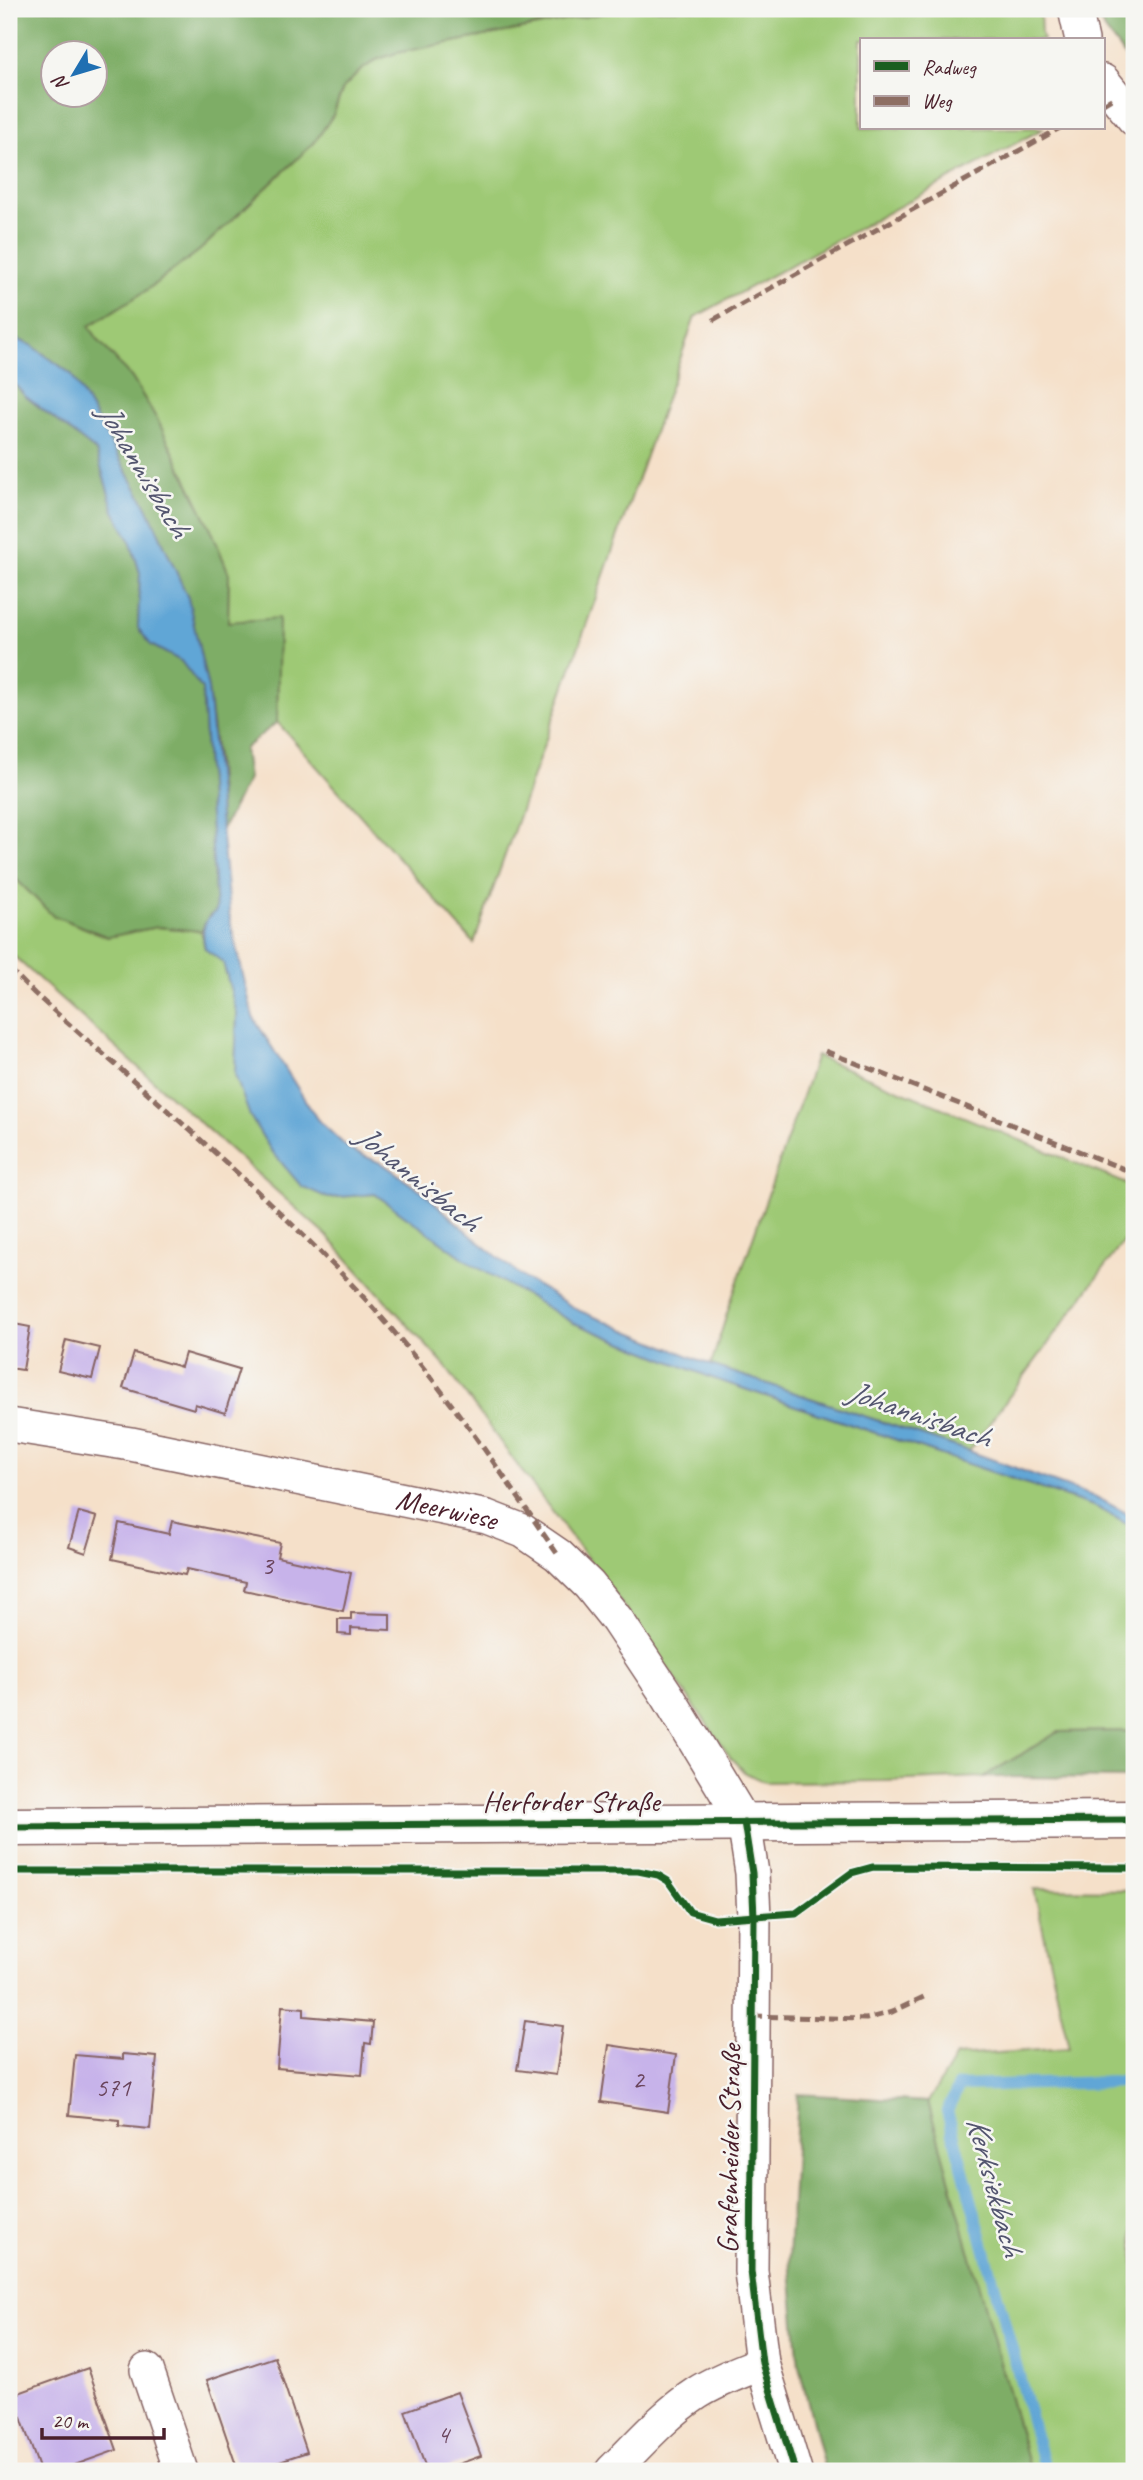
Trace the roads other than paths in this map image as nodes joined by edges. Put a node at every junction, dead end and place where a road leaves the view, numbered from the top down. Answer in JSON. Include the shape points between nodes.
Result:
{"nodes":[{"id":1,"x":1074,"y":9,"type":"edge"},
{"id":2,"x":1081,"y":38,"type":"edge"},
{"id":3,"x":1104,"y":81,"type":"edge"},
{"id":4,"x":1134,"y":119,"type":"edge"},
{"id":5,"x":9,"y":1424,"type":"edge"},
{"id":6,"x":1134,"y":1820,"type":"edge"},
{"id":7,"x":744,"y":1822,"type":"junction"},
{"id":8,"x":9,"y":1827,"type":"edge"},
{"id":9,"x":762,"y":2363,"type":"junction"},
{"id":10,"x":147,"y":2370,"type":"dead end"},
{"id":11,"x":181,"y":2471,"type":"edge"},
{"id":12,"x":612,"y":2471,"type":"edge"},
{"id":13,"x":795,"y":2471,"type":"edge"}],
"edges":[{"from":1,"to":2,"type":"street"},
{"from":3,"to":4,"type":"street"},
{"from":5,"to":7,"type":"street","name":"Meerwiese","via":[[131,1444],[487,1517],[523,1531],[558,1555],[617,1620]]},
{"from":6,"to":7,"type":"main road","name":"Herforder Straße"},
{"from":7,"to":8,"type":"main road","name":"Herforder Straße"},
{"from":7,"to":9,"type":"street","name":"Grafenheider Straße","via":[[754,1917],[751,2270]]},
{"from":9,"to":12,"type":"street","via":[[697,2393],[670,2413]]},
{"from":9,"to":13,"type":"street","name":"Grafenheider Straße"},
{"from":10,"to":11,"type":"street"}]}
